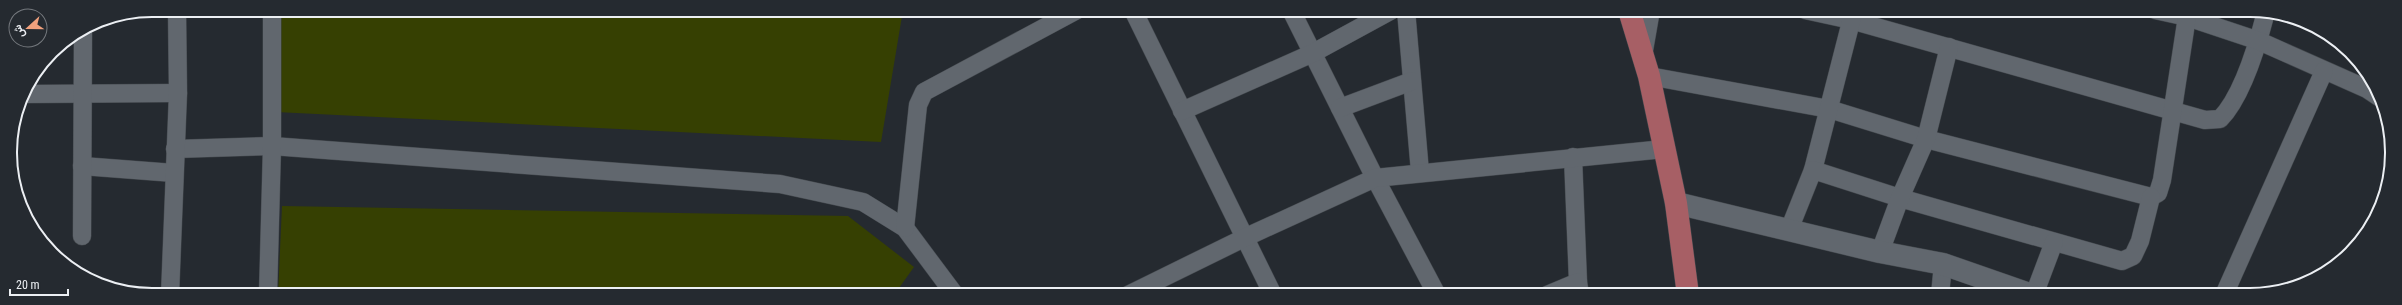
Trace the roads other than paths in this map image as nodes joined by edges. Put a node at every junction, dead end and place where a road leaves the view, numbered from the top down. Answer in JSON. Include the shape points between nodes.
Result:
{"nodes":[{"id":1,"x":177,"y":17,"type":"edge"},
{"id":2,"x":272,"y":17,"type":"edge"},
{"id":3,"x":1064,"y":17,"type":"edge"},
{"id":4,"x":1136,"y":17,"type":"edge"},
{"id":5,"x":1295,"y":17,"type":"edge"},
{"id":6,"x":1379,"y":17,"type":"edge"},
{"id":7,"x":1407,"y":17,"type":"edge"},
{"id":8,"x":1631,"y":17,"type":"edge"},
{"id":9,"x":1650,"y":17,"type":"edge"},
{"id":10,"x":1852,"y":17,"type":"edge"},
{"id":11,"x":1859,"y":17,"type":"edge"},
{"id":12,"x":2188,"y":17,"type":"edge"},
{"id":13,"x":2196,"y":17,"type":"edge"},
{"id":14,"x":2265,"y":18,"type":"edge"},
{"id":15,"x":83,"y":36,"type":"edge"},
{"id":16,"x":2259,"y":41,"type":"junction"},
{"id":17,"x":1949,"y":47,"type":"junction"},
{"id":18,"x":1313,"y":53,"type":"junction"},
{"id":19,"x":1646,"y":66,"type":"junction"},
{"id":20,"x":2324,"y":71,"type":"junction"},
{"id":21,"x":1412,"y":80,"type":"junction"},
{"id":22,"x":2370,"y":91,"type":"edge"},
{"id":23,"x":82,"y":92,"type":"junction"},
{"id":24,"x":178,"y":93,"type":"junction"},
{"id":25,"x":31,"y":94,"type":"edge"},
{"id":26,"x":1340,"y":108,"type":"junction"},
{"id":27,"x":1829,"y":109,"type":"junction"},
{"id":28,"x":1182,"y":110,"type":"junction"},
{"id":29,"x":2173,"y":111,"type":"junction"},
{"id":30,"x":1926,"y":138,"type":"junction"},
{"id":31,"x":272,"y":146,"type":"junction"},
{"id":32,"x":175,"y":148,"type":"junction"},
{"id":33,"x":1664,"y":149,"type":"junction"},
{"id":34,"x":1573,"y":157,"type":"junction"},
{"id":35,"x":82,"y":166,"type":"junction"},
{"id":36,"x":1813,"y":170,"type":"junction"},
{"id":37,"x":1420,"y":172,"type":"junction"},
{"id":38,"x":174,"y":173,"type":"junction"},
{"id":39,"x":1375,"y":178,"type":"junction"},
{"id":40,"x":2151,"y":197,"type":"junction"},
{"id":41,"x":1900,"y":198,"type":"junction"},
{"id":42,"x":1676,"y":203,"type":"junction"},
{"id":43,"x":905,"y":228,"type":"junction"},
{"id":44,"x":1788,"y":230,"type":"junction"},
{"id":45,"x":82,"y":236,"type":"dead end"},
{"id":46,"x":1244,"y":238,"type":"junction"},
{"id":47,"x":2054,"y":242,"type":"junction"},
{"id":48,"x":1880,"y":252,"type":"junction"},
{"id":49,"x":1944,"y":264,"type":"junction"},
{"id":50,"x":170,"y":288,"type":"edge"},
{"id":51,"x":268,"y":288,"type":"edge"},
{"id":52,"x":949,"y":288,"type":"edge"},
{"id":53,"x":1142,"y":288,"type":"edge"},
{"id":54,"x":1269,"y":288,"type":"edge"},
{"id":55,"x":1433,"y":288,"type":"edge"},
{"id":56,"x":1579,"y":288,"type":"edge"},
{"id":57,"x":1687,"y":288,"type":"edge"},
{"id":58,"x":1941,"y":288,"type":"edge"},
{"id":59,"x":2013,"y":288,"type":"edge"},
{"id":60,"x":2036,"y":288,"type":"edge"},
{"id":61,"x":2227,"y":288,"type":"edge"}],
"edges":[{"from":1,"to":24,"type":"street"},
{"from":2,"to":31,"type":"street"},
{"from":3,"to":43,"type":"street","via":[[924,92],[918,105]]},
{"from":4,"to":28,"type":"street"},
{"from":5,"to":18,"type":"street"},
{"from":6,"to":18,"type":"street"},
{"from":7,"to":21,"type":"street"},
{"from":8,"to":19,"type":"main road"},
{"from":9,"to":19,"type":"street"},
{"from":10,"to":27,"type":"street"},
{"from":11,"to":17,"type":"street"},
{"from":12,"to":29,"type":"street"},
{"from":13,"to":16,"type":"street"},
{"from":14,"to":16,"type":"street"},
{"from":15,"to":23,"type":"street"},
{"from":16,"to":20,"type":"street"},
{"from":16,"to":29,"type":"street","via":[[2230,109],[2220,119],[2205,120]]},
{"from":17,"to":29,"type":"street"},
{"from":17,"to":30,"type":"street"},
{"from":18,"to":26,"type":"street"},
{"from":18,"to":28,"type":"street"},
{"from":19,"to":27,"type":"street"},
{"from":19,"to":33,"type":"main road"},
{"from":20,"to":22,"type":"street"},
{"from":20,"to":61,"type":"street"},
{"from":21,"to":26,"type":"street"},
{"from":21,"to":37,"type":"street"},
{"from":23,"to":24,"type":"street"},
{"from":23,"to":25,"type":"street"},
{"from":23,"to":35,"type":"street"},
{"from":24,"to":32,"type":"street"},
{"from":26,"to":39,"type":"street"},
{"from":27,"to":30,"type":"street"},
{"from":27,"to":36,"type":"street"},
{"from":28,"to":46,"type":"street"},
{"from":29,"to":40,"type":"street","via":[[2162,180],[2158,193]]},
{"from":30,"to":40,"type":"street"},
{"from":30,"to":41,"type":"street"},
{"from":31,"to":32,"type":"street"},
{"from":31,"to":43,"type":"street","via":[[780,184],[863,202]]},
{"from":31,"to":51,"type":"street"},
{"from":32,"to":38,"type":"street"},
{"from":33,"to":34,"type":"street"},
{"from":33,"to":42,"type":"main road"},
{"from":34,"to":37,"type":"street"},
{"from":34,"to":56,"type":"street"},
{"from":35,"to":38,"type":"street"},
{"from":35,"to":45,"type":"street"},
{"from":36,"to":41,"type":"street"},
{"from":36,"to":44,"type":"street"},
{"from":37,"to":39,"type":"street"},
{"from":38,"to":50,"type":"street"},
{"from":39,"to":46,"type":"street"},
{"from":39,"to":55,"type":"street"},
{"from":40,"to":47,"type":"street","via":[[2140,241],[2133,256],[2122,261]]},
{"from":41,"to":47,"type":"street"},
{"from":41,"to":48,"type":"street"},
{"from":42,"to":44,"type":"street"},
{"from":42,"to":57,"type":"main road"},
{"from":43,"to":52,"type":"street"},
{"from":44,"to":48,"type":"street"},
{"from":46,"to":53,"type":"street"},
{"from":46,"to":54,"type":"street"},
{"from":47,"to":60,"type":"street"},
{"from":48,"to":49,"type":"street"},
{"from":49,"to":58,"type":"street"},
{"from":49,"to":59,"type":"street"}]}
